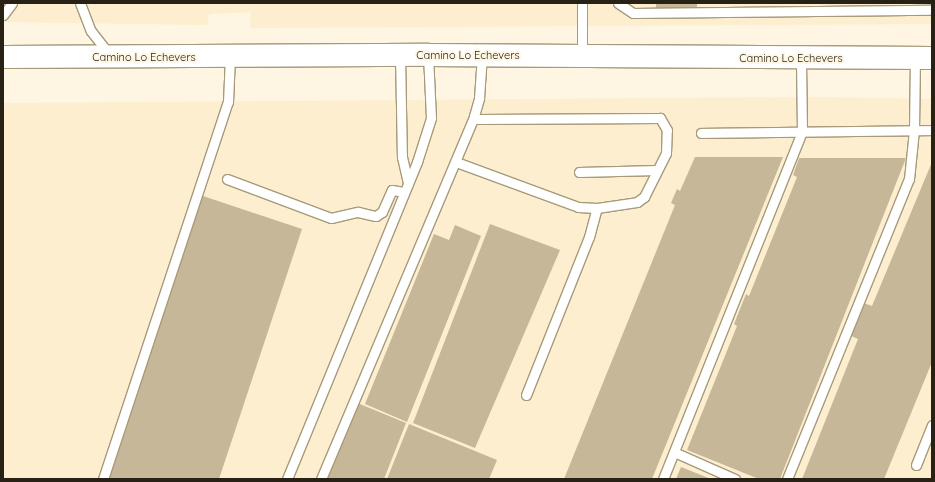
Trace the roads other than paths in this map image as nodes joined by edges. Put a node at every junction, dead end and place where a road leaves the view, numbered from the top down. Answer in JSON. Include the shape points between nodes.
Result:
{"nodes":[{"id":1,"x":12,"y":3,"type":"edge"},
{"id":2,"x":80,"y":3,"type":"edge"},
{"id":3,"x":582,"y":3,"type":"edge"},
{"id":4,"x":618,"y":3,"type":"edge"},
{"id":5,"x":932,"y":10,"type":"edge"},
{"id":6,"x":3,"y":16,"type":"edge"},
{"id":7,"x":400,"y":55,"type":"junction"},
{"id":8,"x":428,"y":55,"type":"junction"},
{"id":9,"x":482,"y":55,"type":"junction"},
{"id":10,"x":230,"y":56,"type":"junction"},
{"id":11,"x":582,"y":56,"type":"junction"},
{"id":12,"x":3,"y":57,"type":"edge"},
{"id":13,"x":111,"y":57,"type":"junction"},
{"id":14,"x":801,"y":58,"type":"junction"},
{"id":15,"x":923,"y":58,"type":"edge"},
{"id":16,"x":474,"y":116,"type":"junction"},
{"id":17,"x":914,"y":130,"type":"junction"},
{"id":18,"x":932,"y":130,"type":"edge"},
{"id":19,"x":802,"y":131,"type":"junction"},
{"id":20,"x":701,"y":133,"type":"dead end"},
{"id":21,"x":456,"y":162,"type":"junction"},
{"id":22,"x":657,"y":170,"type":"junction"},
{"id":23,"x":579,"y":172,"type":"dead end"},
{"id":24,"x":227,"y":179,"type":"dead end"},
{"id":25,"x":408,"y":183,"type":"junction"},
{"id":26,"x":404,"y":192,"type":"junction"},
{"id":27,"x":597,"y":208,"type":"junction"},
{"id":28,"x":526,"y":395,"type":"dead end"},
{"id":29,"x":932,"y":425,"type":"edge"},
{"id":30,"x":674,"y":452,"type":"junction"},
{"id":31,"x":916,"y":465,"type":"dead end"},
{"id":32,"x":103,"y":479,"type":"edge"},
{"id":33,"x":287,"y":479,"type":"edge"},
{"id":34,"x":321,"y":479,"type":"edge"},
{"id":35,"x":663,"y":479,"type":"edge"},
{"id":36,"x":735,"y":479,"type":"edge"},
{"id":37,"x":787,"y":479,"type":"edge"}],
"edges":[{"from":1,"to":6,"type":"lane"},
{"from":2,"to":13,"type":"lane","via":[[91,31]]},
{"from":3,"to":11,"type":"lane"},
{"from":4,"to":5,"type":"lane","via":[[633,13]]},
{"from":7,"to":8,"type":"main road","name":"Camino Lo Echevers"},
{"from":7,"to":10,"type":"main road","name":"Camino Lo Echevers"},
{"from":7,"to":25,"type":"lane","via":[[402,157]]},
{"from":8,"to":9,"type":"main road","name":"Camino Lo Echevers"},
{"from":8,"to":25,"type":"lane","via":[[431,118]]},
{"from":9,"to":11,"type":"main road","name":"Camino Lo Echevers"},
{"from":9,"to":16,"type":"lane","via":[[480,98]]},
{"from":10,"to":13,"type":"main road","name":"Camino Lo Echevers"},
{"from":10,"to":32,"type":"lane","via":[[228,102]]},
{"from":11,"to":14,"type":"main road","name":"Camino Lo Echevers"},
{"from":12,"to":13,"type":"main road","name":"Camino Lo Echevers"},
{"from":14,"to":15,"type":"main road","name":"Camino Lo Echevers"},
{"from":14,"to":19,"type":"lane"},
{"from":15,"to":17,"type":"lane"},
{"from":16,"to":21,"type":"lane"},
{"from":16,"to":22,"type":"lane","via":[[477,119],[660,118],[667,130],[668,140],[666,153]]},
{"from":17,"to":18,"type":"lane"},
{"from":17,"to":19,"type":"lane"},
{"from":17,"to":37,"type":"lane","via":[[909,179]]},
{"from":19,"to":20,"type":"lane"},
{"from":19,"to":30,"type":"lane"},
{"from":21,"to":27,"type":"lane","via":[[578,207]]},
{"from":21,"to":34,"type":"lane"},
{"from":22,"to":23,"type":"lane"},
{"from":22,"to":27,"type":"lane","via":[[644,197],[637,202]]},
{"from":24,"to":26,"type":"lane","via":[[331,218],[358,212],[376,216],[382,212],[392,190]]},
{"from":25,"to":26,"type":"lane"},
{"from":26,"to":33,"type":"lane"},
{"from":27,"to":28,"type":"lane","via":[[589,237]]},
{"from":29,"to":31,"type":"lane"},
{"from":30,"to":35,"type":"lane"},
{"from":30,"to":36,"type":"lane"}]}
